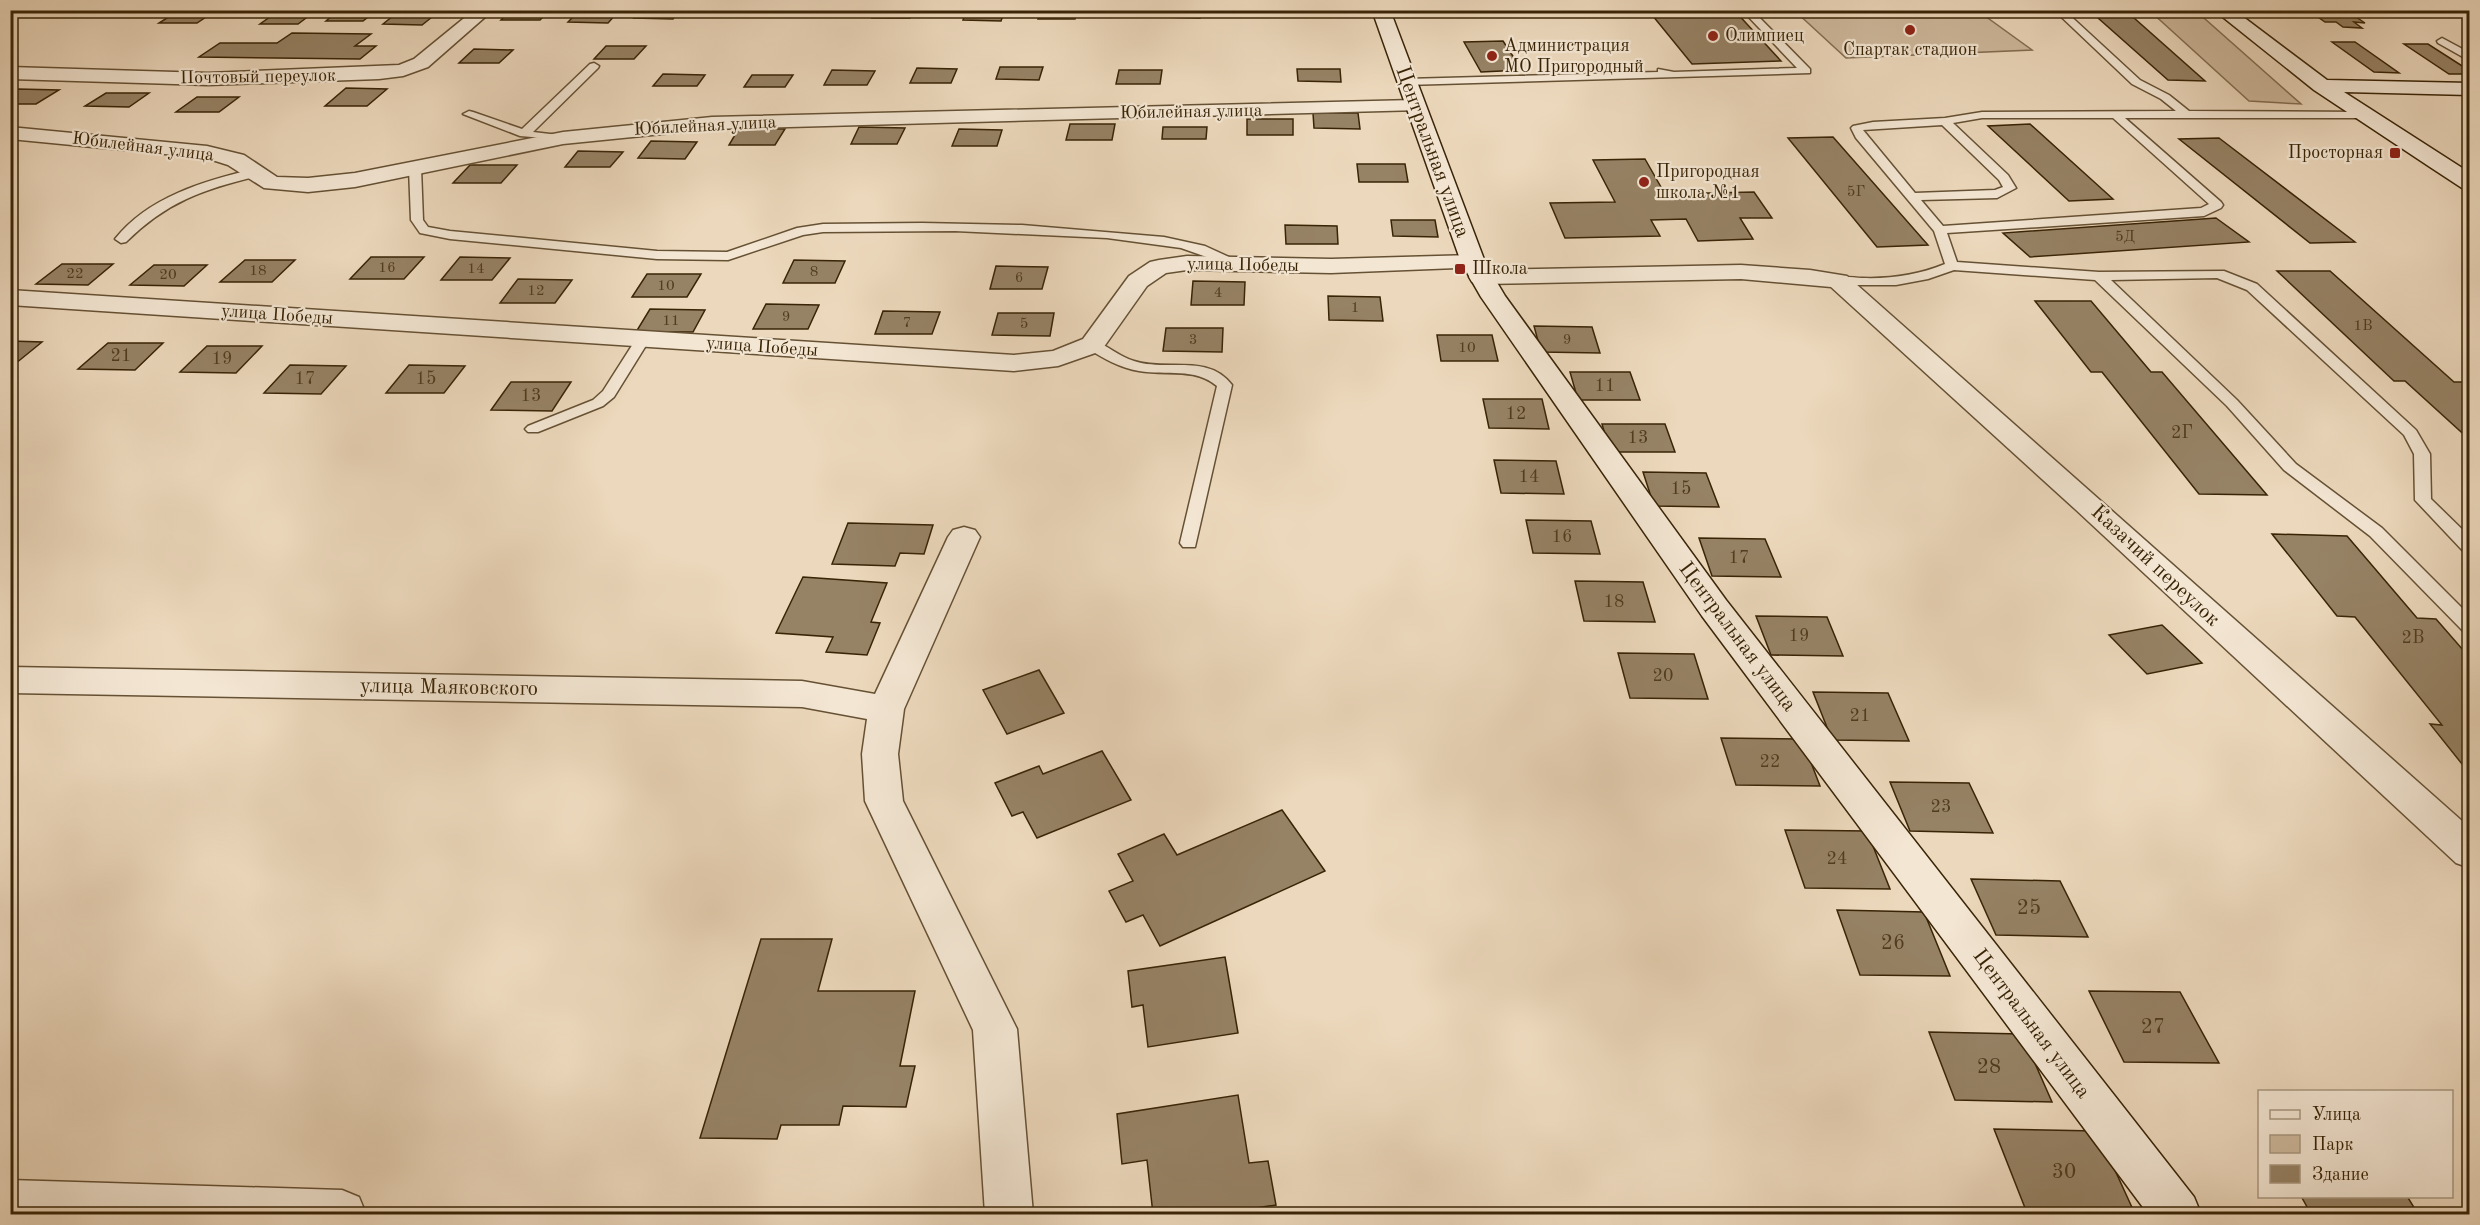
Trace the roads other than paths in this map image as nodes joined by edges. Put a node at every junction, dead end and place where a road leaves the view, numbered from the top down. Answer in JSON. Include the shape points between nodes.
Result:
{"nodes":[{"id":1,"x":485,"y":10,"type":"edge"},
{"id":2,"x":1381,"y":10,"type":"edge"},
{"id":3,"x":1746,"y":10,"type":"edge"},
{"id":4,"x":2058,"y":10,"type":"edge"},
{"id":5,"x":2222,"y":10,"type":"edge"},
{"id":6,"x":2442,"y":40,"type":"dead end"},
{"id":7,"x":2469,"y":58,"type":"edge"},
{"id":8,"x":1649,"y":63,"type":"dead end"},
{"id":9,"x":594,"y":66,"type":"dead end"},
{"id":10,"x":10,"y":73,"type":"edge"},
{"id":11,"x":1673,"y":75,"type":"junction"},
{"id":12,"x":2321,"y":87,"type":"junction"},
{"id":13,"x":2469,"y":89,"type":"edge"},
{"id":14,"x":1410,"y":94,"type":"junction"},
{"id":15,"x":469,"y":114,"type":"dead end"},
{"id":16,"x":2187,"y":115,"type":"junction"},
{"id":17,"x":2117,"y":116,"type":"junction"},
{"id":18,"x":2363,"y":116,"type":"junction"},
{"id":19,"x":1946,"y":121,"type":"junction"},
{"id":20,"x":10,"y":133,"type":"edge"},
{"id":21,"x":524,"y":134,"type":"junction"},
{"id":22,"x":563,"y":138,"type":"junction"},
{"id":23,"x":415,"y":168,"type":"junction"},
{"id":24,"x":254,"y":172,"type":"junction"},
{"id":25,"x":2469,"y":183,"type":"edge"},
{"id":26,"x":1910,"y":197,"type":"junction"},
{"id":27,"x":1940,"y":230,"type":"junction"},
{"id":28,"x":121,"y":239,"type":"dead end"},
{"id":29,"x":1235,"y":263,"type":"junction"},
{"id":30,"x":1952,"y":266,"type":"junction"},
{"id":31,"x":1477,"y":270,"type":"junction"},
{"id":32,"x":2099,"y":276,"type":"junction"},
{"id":33,"x":1838,"y":281,"type":"junction"},
{"id":34,"x":10,"y":297,"type":"edge"},
{"id":35,"x":643,"y":339,"type":"junction"},
{"id":36,"x":1092,"y":345,"type":"junction"},
{"id":37,"x":533,"y":429,"type":"dead end"},
{"id":38,"x":964,"y":537,"type":"dead end"},
{"id":39,"x":1189,"y":543,"type":"dead end"},
{"id":40,"x":2469,"y":548,"type":"edge"},
{"id":41,"x":2469,"y":627,"type":"edge"},
{"id":42,"x":10,"y":680,"type":"edge"},
{"id":43,"x":886,"y":709,"type":"junction"},
{"id":44,"x":2469,"y":852,"type":"edge"},
{"id":45,"x":10,"y":1204,"type":"edge"},
{"id":46,"x":342,"y":1215,"type":"edge"},
{"id":47,"x":1009,"y":1215,"type":"edge"},
{"id":48,"x":2177,"y":1215,"type":"edge"}],
"edges":[{"from":1,"to":10,"type":"street","name":"Почтовый переулок","via":[[421,63],[403,70],[208,79]]},
{"from":2,"to":14,"type":"street","name":"Центральная улица"},
{"from":3,"to":11,"type":"lane","via":[[1806,71]]},
{"from":4,"to":16,"type":"lane","via":[[2136,82],[2165,97]]},
{"from":5,"to":12,"type":"street"},
{"from":6,"to":7,"type":"lane"},
{"from":8,"to":11,"type":"lane","via":[[1654,69]]},
{"from":9,"to":21,"type":"lane"},
{"from":11,"to":14,"type":"lane"},
{"from":12,"to":13,"type":"street"},
{"from":12,"to":18,"type":"street"},
{"from":14,"to":22,"type":"street","name":"Юбилейная улица","via":[[712,123]]},
{"from":14,"to":31,"type":"street","name":"Центральная улица"},
{"from":15,"to":21,"type":"lane"},
{"from":16,"to":17,"type":"lane"},
{"from":16,"to":18,"type":"lane"},
{"from":17,"to":19,"type":"lane","via":[[1982,115]]},
{"from":17,"to":27,"type":"lane","via":[[2217,205],[2204,212]]},
{"from":18,"to":25,"type":"street"},
{"from":19,"to":26,"type":"lane","via":[[1857,128]]},
{"from":19,"to":26,"type":"lane","via":[[2010,188],[1997,194]]},
{"from":20,"to":24,"type":"street","name":"Юбилейная улица","via":[[207,152],[236,160]]},
{"from":21,"to":22,"type":"lane"},
{"from":22,"to":23,"type":"street","name":"Юбилейная улица"},
{"from":23,"to":24,"type":"street","name":"Юбилейная улица","via":[[308,185],[272,183]]},
{"from":23,"to":29,"type":"lane","via":[[417,220],[424,230],[450,235],[657,255],[728,256],[801,231],[823,228],[978,227],[1054,230],[1186,244]]},
{"from":24,"to":28,"type":"lane","via":[[212,182],[175,199],[140,219]]},
{"from":26,"to":27,"type":"lane"},
{"from":27,"to":30,"type":"lane"},
{"from":29,"to":31,"type":"street","name":"улица Победы"},
{"from":29,"to":36,"type":"street","name":"улица Победы","via":[[1187,262],[1159,267],[1138,281]]},
{"from":30,"to":32,"type":"lane"},
{"from":30,"to":33,"type":"lane","via":[[1905,282]]},
{"from":31,"to":33,"type":"street","name":"улица Победы","via":[[1742,272]]},
{"from":31,"to":48,"type":"street","name":"Центральная улица","via":[[1714,608]]},
{"from":32,"to":40,"type":"lane","via":[[2219,274],[2252,287],[2411,433],[2422,454],[2423,500]]},
{"from":32,"to":41,"type":"lane","via":[[2232,403],[2290,467],[2376,532]]},
{"from":33,"to":44,"type":"street","name":"Казачий переулок"},
{"from":34,"to":35,"type":"street","name":"улица Победы"},
{"from":35,"to":36,"type":"street","name":"улица Победы","via":[[1014,363],[1058,358]]},
{"from":35,"to":37,"type":"lane","via":[[609,394],[598,403]]},
{"from":36,"to":39,"type":"lane","via":[[1130,364],[1215,374],[1225,385]]},
{"from":38,"to":43,"type":"street"},
{"from":42,"to":43,"type":"street","name":"улица Маяковского","via":[[802,694]]},
{"from":43,"to":47,"type":"street","via":[[880,754],[884,801],[995,1029]]},
{"from":45,"to":46,"type":"street"}]}
